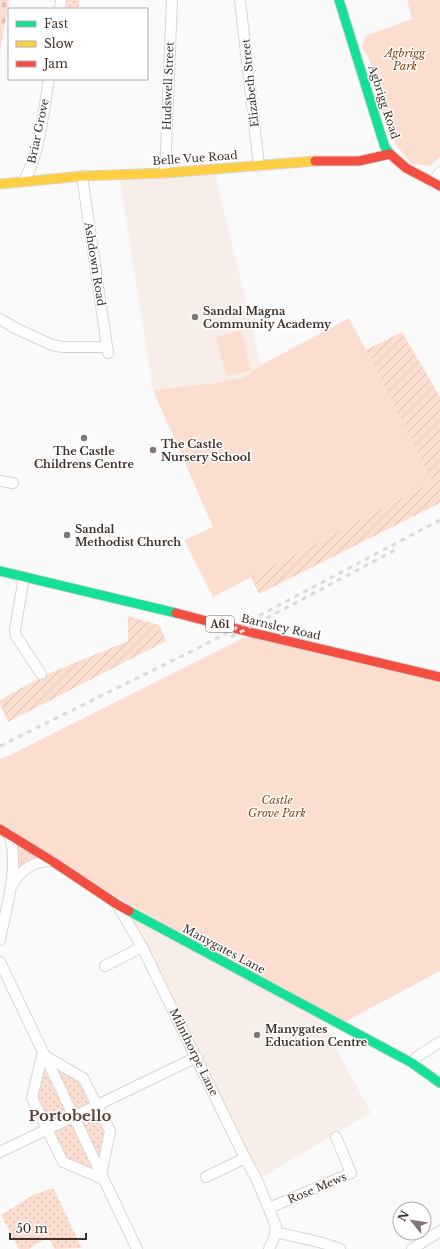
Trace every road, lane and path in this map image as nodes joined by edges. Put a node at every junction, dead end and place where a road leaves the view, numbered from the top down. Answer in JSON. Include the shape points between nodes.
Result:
{"nodes":[{"id":1,"x":172,"y":0,"type":"edge"},
{"id":2,"x":240,"y":0,"type":"edge"},
{"id":3,"x":339,"y":0,"type":"edge"},
{"id":4,"x":49,"y":80,"type":"edge"},
{"id":5,"x":390,"y":154,"type":"junction"},
{"id":6,"x":259,"y":166,"type":"junction"},
{"id":7,"x":440,"y":172,"type":"edge"},
{"id":8,"x":165,"y":173,"type":"junction"},
{"id":9,"x":82,"y":176,"type":"junction"},
{"id":10,"x":24,"y":181,"type":"junction"},
{"id":11,"x":0,"y":184,"type":"edge"},
{"id":12,"x":436,"y":184,"type":"edge"},
{"id":13,"x":0,"y":319,"type":"edge"},
{"id":14,"x":0,"y":481,"type":"edge"},
{"id":15,"x":13,"y":483,"type":"dead end"},
{"id":16,"x":0,"y":571,"type":"edge"},
{"id":17,"x":24,"y":577,"type":"junction"},
{"id":18,"x":41,"y":674,"type":"dead end"},
{"id":19,"x":440,"y":677,"type":"edge"},
{"id":20,"x":4,"y":832,"type":"edge"},
{"id":21,"x":52,"y":861,"type":"junction"},
{"id":22,"x":10,"y":888,"type":"junction"},
{"id":23,"x":118,"y":906,"type":"junction"},
{"id":24,"x":0,"y":940,"type":"edge"},
{"id":25,"x":142,"y":947,"type":"junction"},
{"id":26,"x":0,"y":962,"type":"edge"},
{"id":27,"x":105,"y":966,"type":"dead end"},
{"id":28,"x":440,"y":1042,"type":"edge"},
{"id":29,"x":44,"y":1054,"type":"junction"},
{"id":30,"x":197,"y":1058,"type":"junction"},
{"id":31,"x":412,"y":1063,"type":"junction"},
{"id":32,"x":440,"y":1083,"type":"edge"},
{"id":33,"x":97,"y":1105,"type":"junction"},
{"id":34,"x":74,"y":1116,"type":"junction"},
{"id":35,"x":47,"y":1129,"type":"junction"},
{"id":36,"x":336,"y":1137,"type":"dead end"},
{"id":37,"x":0,"y":1152,"type":"edge"},
{"id":38,"x":245,"y":1158,"type":"junction"},
{"id":39,"x":102,"y":1177,"type":"junction"},
{"id":40,"x":206,"y":1177,"type":"dead end"},
{"id":41,"x":269,"y":1208,"type":"junction"},
{"id":42,"x":440,"y":1231,"type":"edge"},
{"id":43,"x":276,"y":1232,"type":"junction"},
{"id":44,"x":137,"y":1249,"type":"edge"},
{"id":45,"x":269,"y":1249,"type":"edge"},
{"id":46,"x":340,"y":1249,"type":"edge"},
{"id":47,"x":412,"y":1249,"type":"edge"}],
"edges":[{"from":1,"to":8,"type":"street","name":"Hudswell Street"},
{"from":2,"to":6,"type":"street","name":"Elizabeth Street"},
{"from":3,"to":5,"type":"street","name":"Agbrigg Road","via":[[376,123]]},
{"from":4,"to":10,"type":"street","name":"Briar Grove","via":[[41,130]]},
{"from":5,"to":6,"type":"street","name":"Belle Vue Road","via":[[359,161],[312,161]]},
{"from":5,"to":12,"type":"street","name":"Agbrigg Road","via":[[409,170]]},
{"from":6,"to":8,"type":"street","name":"Belle Vue Road"},
{"from":7,"to":12,"type":"street"},
{"from":8,"to":9,"type":"street","name":"Belle Vue Road"},
{"from":9,"to":10,"type":"street","name":"Belle Vue Road"},
{"from":9,"to":13,"type":"street","name":"Ashdown Road","via":[[108,350],[52,345]]},
{"from":10,"to":11,"type":"street","name":"Belle Vue Road"},
{"from":14,"to":15,"type":"street"},
{"from":16,"to":17,"type":"street","name":"Barnsley Road","number":"A61"},
{"from":17,"to":18,"type":"street","via":[[16,636]]},
{"from":17,"to":19,"type":"street","name":"Barnsley Road","number":"A61"},
{"from":20,"to":21,"type":"street","name":"Manygates Lane"},
{"from":20,"to":22,"type":"street","via":[[11,842],[13,874]]},
{"from":21,"to":22,"type":"street","via":[[42,861],[29,867],[18,875]]},
{"from":21,"to":23,"type":"street","name":"Manygates Lane"},
{"from":22,"to":24,"type":"street"},
{"from":23,"to":25,"type":"street","name":"Milnthorpe Lane"},
{"from":23,"to":31,"type":"street","name":"Manygates Lane"},
{"from":25,"to":27,"type":"street"},
{"from":25,"to":30,"type":"street","name":"Milnthorpe Lane"},
{"from":26,"to":29,"type":"street"},
{"from":28,"to":31,"type":"street"},
{"from":29,"to":33,"type":"street","via":[[83,1078]]},
{"from":29,"to":34,"type":"street"},
{"from":29,"to":35,"type":"street","via":[[32,1098]]},
{"from":30,"to":33,"type":"street"},
{"from":30,"to":38,"type":"street","name":"Milnthorpe Lane"},
{"from":31,"to":32,"type":"street","name":"Manygates Lane"},
{"from":33,"to":34,"type":"street"},
{"from":33,"to":39,"type":"street","via":[[110,1131]]},
{"from":34,"to":35,"type":"street"},
{"from":34,"to":39,"type":"street"},
{"from":35,"to":37,"type":"street"},
{"from":35,"to":39,"type":"street","via":[[62,1162]]},
{"from":36,"to":41,"type":"street","name":"Rose Mews","via":[[351,1173]]},
{"from":38,"to":40,"type":"street"},
{"from":38,"to":41,"type":"street","name":"Milnthorpe Lane"},
{"from":39,"to":44,"type":"street"},
{"from":41,"to":43,"type":"street","name":"Milnthorpe Lane"},
{"from":42,"to":47,"type":"street"},
{"from":43,"to":45,"type":"street"},
{"from":43,"to":46,"type":"street","via":[[322,1242]]}]}
